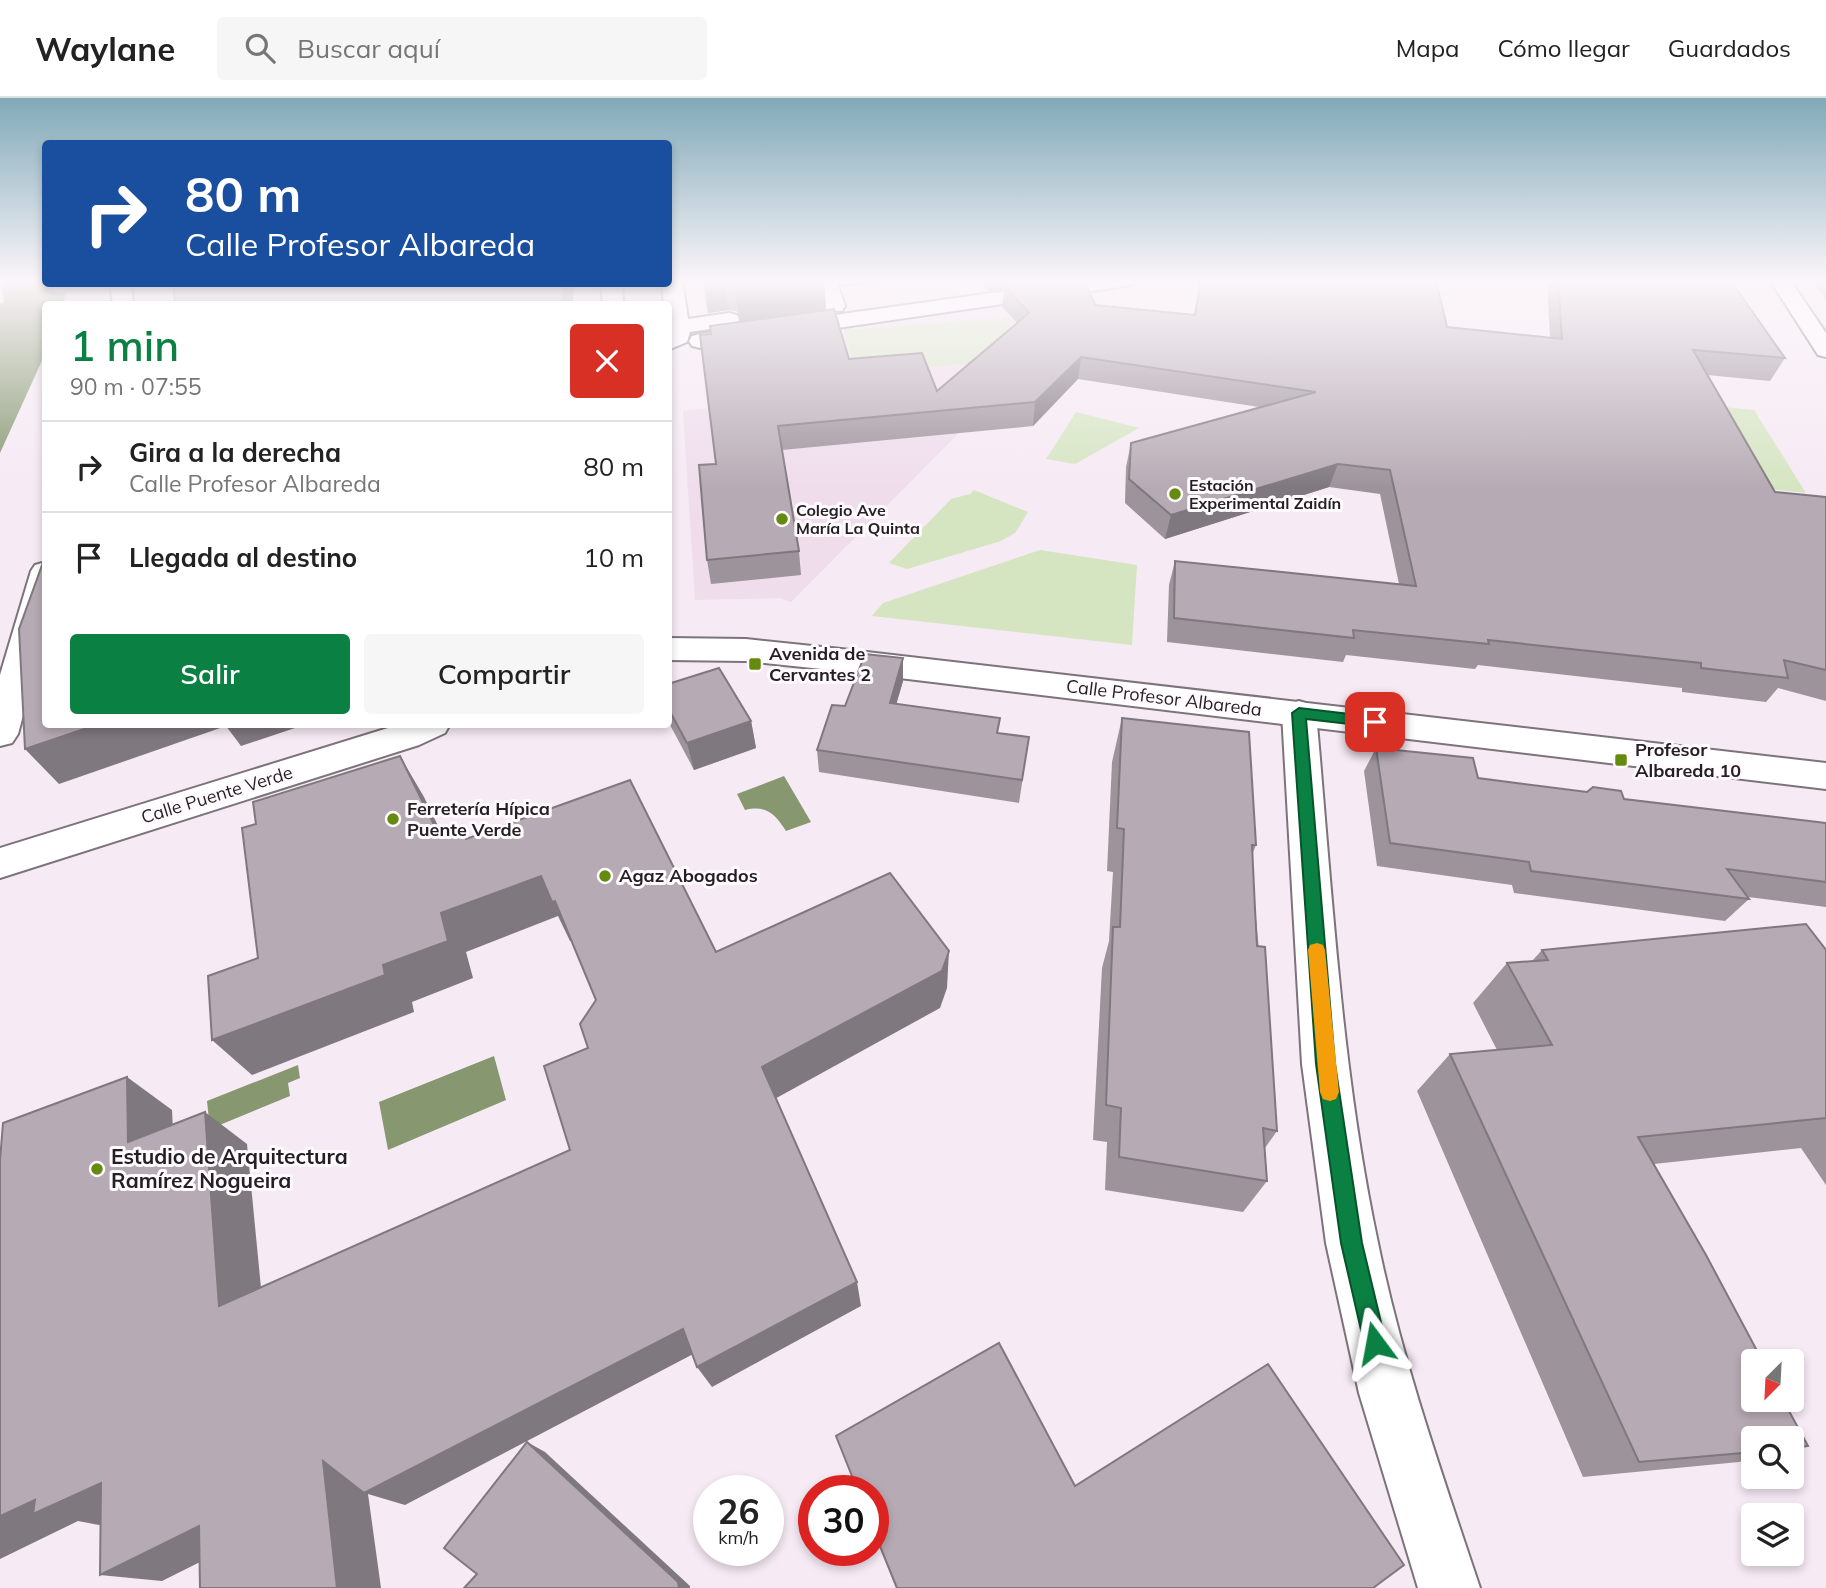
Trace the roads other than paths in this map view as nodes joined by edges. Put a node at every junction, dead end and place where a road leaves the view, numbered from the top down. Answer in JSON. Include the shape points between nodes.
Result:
{"nodes":[{"id":1,"x":42,"y":585,"type":"edge"},
{"id":2,"x":672,"y":649,"type":"edge"},
{"id":3,"x":1299,"y":713,"type":"junction"},
{"id":4,"x":424,"y":728,"type":"edge"},
{"id":5,"x":0,"y":734,"type":"edge"},
{"id":6,"x":1826,"y":776,"type":"edge"},
{"id":7,"x":0,"y":863,"type":"edge"},
{"id":8,"x":1450,"y":1588,"type":"edge"}],
"edges":[{"from":1,"to":5,"type":"street"},
{"from":2,"to":3,"type":"street","name":"Calle Profesor Albareda","via":[[746,650]]},
{"from":3,"to":6,"type":"street","name":"Calle Profesor Albareda"},
{"from":3,"to":8,"type":"street","via":[[1325,1064],[1352,1243],[1387,1393]]},
{"from":4,"to":7,"type":"street","name":"Calle Puente Verde"}]}
